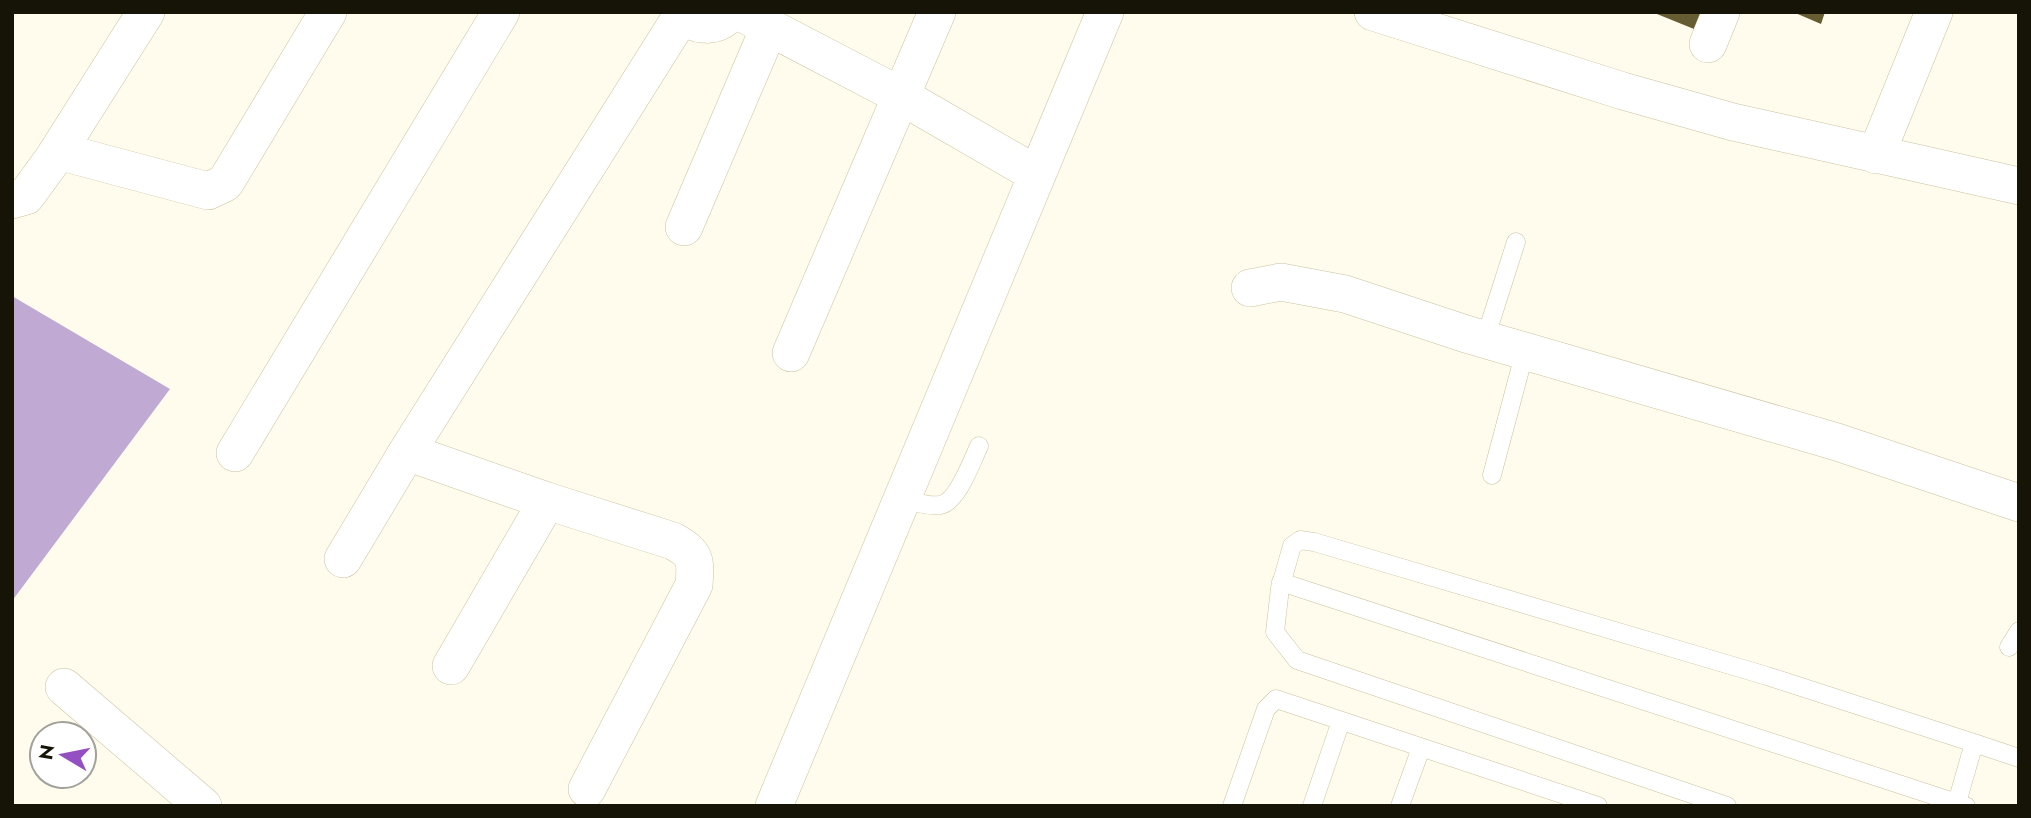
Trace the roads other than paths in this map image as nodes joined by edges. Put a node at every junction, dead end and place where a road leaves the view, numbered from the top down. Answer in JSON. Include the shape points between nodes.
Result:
{"nodes":[{"id":1,"x":146,"y":12,"type":"edge"},
{"id":2,"x":328,"y":12,"type":"edge"},
{"id":3,"x":501,"y":12,"type":"edge"},
{"id":4,"x":731,"y":12,"type":"edge"},
{"id":5,"x":937,"y":12,"type":"edge"},
{"id":6,"x":1105,"y":12,"type":"edge"},
{"id":7,"x":1373,"y":12,"type":"edge"},
{"id":8,"x":1934,"y":12,"type":"edge"},
{"id":9,"x":682,"y":13,"type":"edge"},
{"id":10,"x":1414,"y":18,"type":"edge"},
{"id":11,"x":755,"y":20,"type":"edge"},
{"id":12,"x":901,"y":96,"type":"junction"},
{"id":13,"x":58,"y":151,"type":"junction"},
{"id":14,"x":1876,"y":155,"type":"junction"},
{"id":15,"x":1036,"y":174,"type":"junction"},
{"id":16,"x":2019,"y":186,"type":"edge"},
{"id":17,"x":12,"y":200,"type":"edge"},
{"id":18,"x":684,"y":227,"type":"dead end"},
{"id":19,"x":1516,"y":242,"type":"dead end"},
{"id":20,"x":1250,"y":288,"type":"dead end"},
{"id":21,"x":1485,"y":340,"type":"junction"},
{"id":22,"x":1525,"y":351,"type":"junction"},
{"id":23,"x":791,"y":354,"type":"dead end"},
{"id":24,"x":979,"y":446,"type":"dead end"},
{"id":25,"x":407,"y":452,"type":"junction"},
{"id":26,"x":235,"y":453,"type":"dead end"},
{"id":27,"x":1492,"y":475,"type":"dead end"},
{"id":28,"x":901,"y":499,"type":"junction"},
{"id":29,"x":547,"y":501,"type":"junction"},
{"id":30,"x":2019,"y":503,"type":"edge"},
{"id":31,"x":343,"y":559,"type":"dead end"},
{"id":32,"x":1281,"y":582,"type":"junction"},
{"id":33,"x":2019,"y":631,"type":"edge"},
{"id":34,"x":2010,"y":647,"type":"dead end"},
{"id":35,"x":451,"y":666,"type":"dead end"},
{"id":36,"x":64,"y":687,"type":"dead end"},
{"id":37,"x":1342,"y":721,"type":"junction"},
{"id":38,"x":1974,"y":743,"type":"junction"},
{"id":39,"x":1421,"y":748,"type":"junction"},
{"id":40,"x":2019,"y":758,"type":"edge"},
{"id":41,"x":587,"y":789,"type":"dead end"},
{"id":42,"x":1960,"y":805,"type":"edge"},
{"id":43,"x":204,"y":806,"type":"edge"},
{"id":44,"x":774,"y":806,"type":"edge"},
{"id":45,"x":1232,"y":806,"type":"edge"},
{"id":46,"x":1312,"y":806,"type":"edge"},
{"id":47,"x":1400,"y":806,"type":"edge"},
{"id":48,"x":1598,"y":806,"type":"edge"},
{"id":49,"x":1727,"y":806,"type":"edge"}],
"edges":[{"from":1,"to":13,"type":"street"},
{"from":2,"to":13,"type":"street","via":[[225,183],[216,188],[208,191]]},
{"from":3,"to":26,"type":"street"},
{"from":4,"to":9,"type":"street","via":[[704,25]]},
{"from":5,"to":12,"type":"street"},
{"from":6,"to":15,"type":"street"},
{"from":7,"to":10,"type":"street"},
{"from":8,"to":14,"type":"street"},
{"from":9,"to":25,"type":"street"},
{"from":10,"to":14,"type":"street","via":[[1647,98]]},
{"from":11,"to":12,"type":"street"},
{"from":11,"to":18,"type":"street"},
{"from":12,"to":15,"type":"street"},
{"from":12,"to":23,"type":"street"},
{"from":13,"to":17,"type":"street","via":[[26,196]]},
{"from":14,"to":16,"type":"street"},
{"from":15,"to":28,"type":"street"},
{"from":19,"to":21,"type":"lane"},
{"from":20,"to":21,"type":"street","via":[[1281,282],[1345,294]]},
{"from":21,"to":22,"type":"street"},
{"from":22,"to":27,"type":"lane"},
{"from":22,"to":30,"type":"street","via":[[1837,442]]},
{"from":24,"to":28,"type":"lane","via":[[948,503],[938,506]]},
{"from":25,"to":29,"type":"street"},
{"from":25,"to":31,"type":"street"},
{"from":28,"to":44,"type":"street"},
{"from":29,"to":35,"type":"street"},
{"from":29,"to":41,"type":"street","via":[[673,541],[690,551],[695,562],[694,585]]},
{"from":32,"to":38,"type":"lane","via":[[1292,546],[1314,542],[1768,676]]},
{"from":32,"to":42,"type":"lane"},
{"from":32,"to":49,"type":"lane","via":[[1275,632],[1297,660]]},
{"from":33,"to":34,"type":"lane"},
{"from":36,"to":43,"type":"street"},
{"from":37,"to":39,"type":"lane"},
{"from":37,"to":45,"type":"lane","via":[[1276,699],[1266,709]]},
{"from":37,"to":46,"type":"lane"},
{"from":38,"to":40,"type":"lane"},
{"from":38,"to":42,"type":"lane"},
{"from":39,"to":47,"type":"lane"},
{"from":39,"to":48,"type":"lane"}]}
